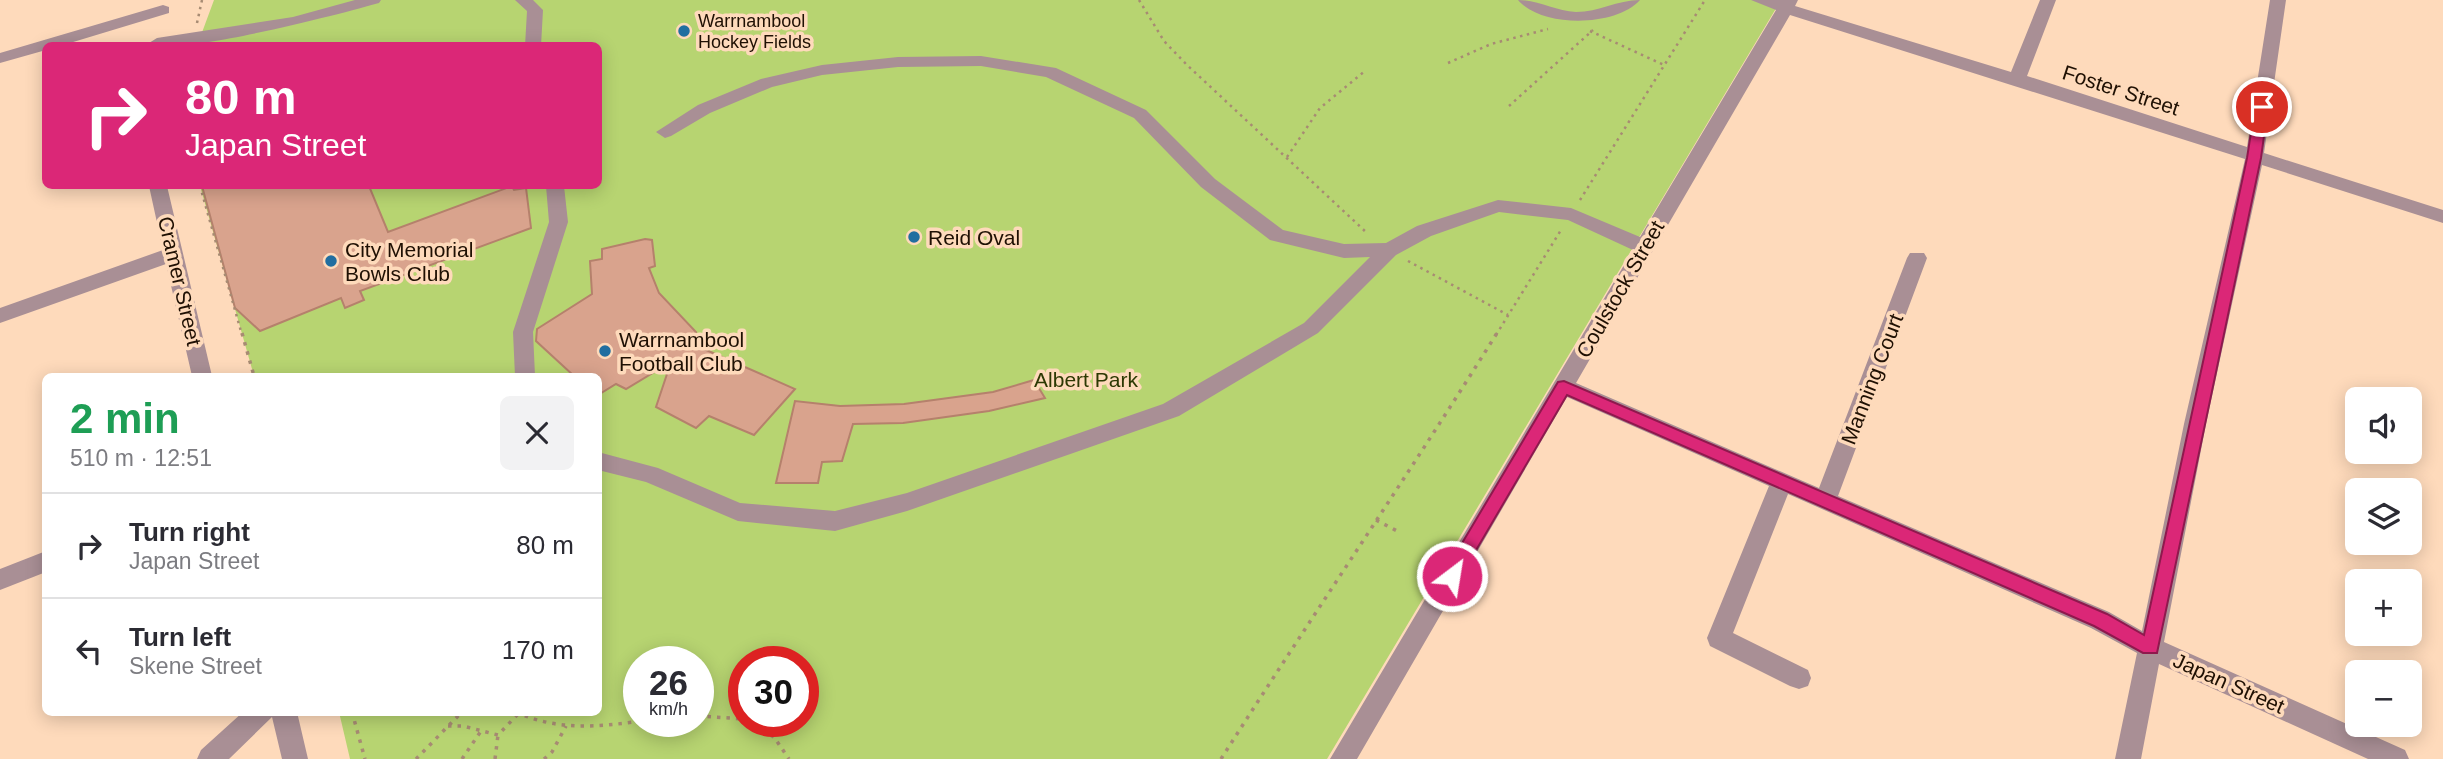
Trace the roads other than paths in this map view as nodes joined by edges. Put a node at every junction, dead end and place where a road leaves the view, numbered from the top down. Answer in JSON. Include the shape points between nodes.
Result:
{"nodes":[{"id":1,"x":373,"y":0,"type":"edge"},
{"id":2,"x":523,"y":0,"type":"edge"},
{"id":3,"x":1526,"y":0,"type":"edge"},
{"id":4,"x":1632,"y":0,"type":"edge"},
{"id":5,"x":1759,"y":0,"type":"edge"},
{"id":6,"x":2048,"y":0,"type":"edge"},
{"id":7,"x":2278,"y":0,"type":"edge"},
{"id":8,"x":1787,"y":4,"type":"edge"},
{"id":9,"x":164,"y":5,"type":"edge"},
{"id":10,"x":50,"y":42,"type":"edge"},
{"id":11,"x":157,"y":42,"type":"edge"},
{"id":12,"x":169,"y":42,"type":"edge"},
{"id":13,"x":533,"y":42,"type":"edge"},
{"id":14,"x":42,"y":44,"type":"edge"},
{"id":15,"x":0,"y":58,"type":"edge"},
{"id":16,"x":2017,"y":79,"type":"junction"},
{"id":17,"x":665,"y":132,"type":"dead end"},
{"id":18,"x":2254,"y":158,"type":"junction"},
{"id":19,"x":159,"y":189,"type":"edge"},
{"id":20,"x":556,"y":189,"type":"edge"},
{"id":21,"x":2443,"y":217,"type":"edge"},
{"id":22,"x":1644,"y":247,"type":"junction"},
{"id":23,"x":1389,"y":250,"type":"junction"},
{"id":24,"x":173,"y":254,"type":"junction"},
{"id":25,"x":1917,"y":258,"type":"dead end"},
{"id":26,"x":0,"y":316,"type":"edge"},
{"id":27,"x":201,"y":373,"type":"edge"},
{"id":28,"x":525,"y":373,"type":"edge"},
{"id":29,"x":1564,"y":387,"type":"junction"},
{"id":30,"x":602,"y":462,"type":"edge"},
{"id":31,"x":1782,"y":482,"type":"junction"},
{"id":32,"x":1825,"y":500,"type":"junction"},
{"id":33,"x":42,"y":563,"type":"edge"},
{"id":34,"x":0,"y":580,"type":"edge"},
{"id":35,"x":2150,"y":648,"type":"junction"},
{"id":36,"x":1799,"y":678,"type":"dead end"},
{"id":37,"x":258,"y":716,"type":"edge"},
{"id":38,"x":285,"y":716,"type":"edge"},
{"id":39,"x":210,"y":759,"type":"edge"},
{"id":40,"x":295,"y":759,"type":"edge"},
{"id":41,"x":1343,"y":759,"type":"edge"},
{"id":42,"x":2128,"y":759,"type":"edge"},
{"id":43,"x":2396,"y":759,"type":"edge"}],
"edges":[{"from":1,"to":12,"type":"street","via":[[294,22]]},
{"from":2,"to":13,"type":"street","via":[[535,10]]},
{"from":3,"to":4,"type":"street","via":[[1555,22],[1608,13]]},
{"from":5,"to":8,"type":"street","name":"Foster Street"},
{"from":6,"to":16,"type":"street"},
{"from":7,"to":18,"type":"street"},
{"from":8,"to":16,"type":"street","name":"Foster Street"},
{"from":8,"to":22,"type":"street","name":"Coulstock Street"},
{"from":9,"to":10,"type":"street"},
{"from":9,"to":11,"type":"street"},
{"from":14,"to":15,"type":"street"},
{"from":16,"to":18,"type":"street","name":"Foster Street"},
{"from":17,"to":23,"type":"street","via":[[704,109],[766,83],[822,70],[898,62],[981,61],[1050,72],[1140,114],[1208,183],[1277,235],[1344,251]]},
{"from":18,"to":21,"type":"street","name":"Foster Street"},
{"from":18,"to":35,"type":"street"},
{"from":19,"to":24,"type":"street","name":"Cramer Street"},
{"from":20,"to":28,"type":"street","via":[[561,200],[550,260],[523,332]]},
{"from":22,"to":23,"type":"street","via":[[1571,214],[1498,206],[1424,231]]},
{"from":22,"to":29,"type":"street","name":"Coulstock Street"},
{"from":23,"to":30,"type":"street","via":[[1311,328],[1171,410],[907,502],[835,521],[738,512],[650,474]]},
{"from":24,"to":26,"type":"street"},
{"from":24,"to":27,"type":"street","name":"Cramer Street"},
{"from":25,"to":32,"type":"street","name":"Manning Court"},
{"from":29,"to":31,"type":"street","name":"Japan Street"},
{"from":29,"to":41,"type":"street","name":"Coulstock Street"},
{"from":31,"to":32,"type":"street","name":"Japan Street"},
{"from":31,"to":36,"type":"street","via":[[1720,638]]},
{"from":32,"to":35,"type":"street","name":"Japan Street","via":[[2100,620]]},
{"from":33,"to":34,"type":"street"},
{"from":35,"to":42,"type":"street"},
{"from":35,"to":43,"type":"street","name":"Japan Street"},
{"from":37,"to":39,"type":"street"},
{"from":38,"to":40,"type":"street"}]}
